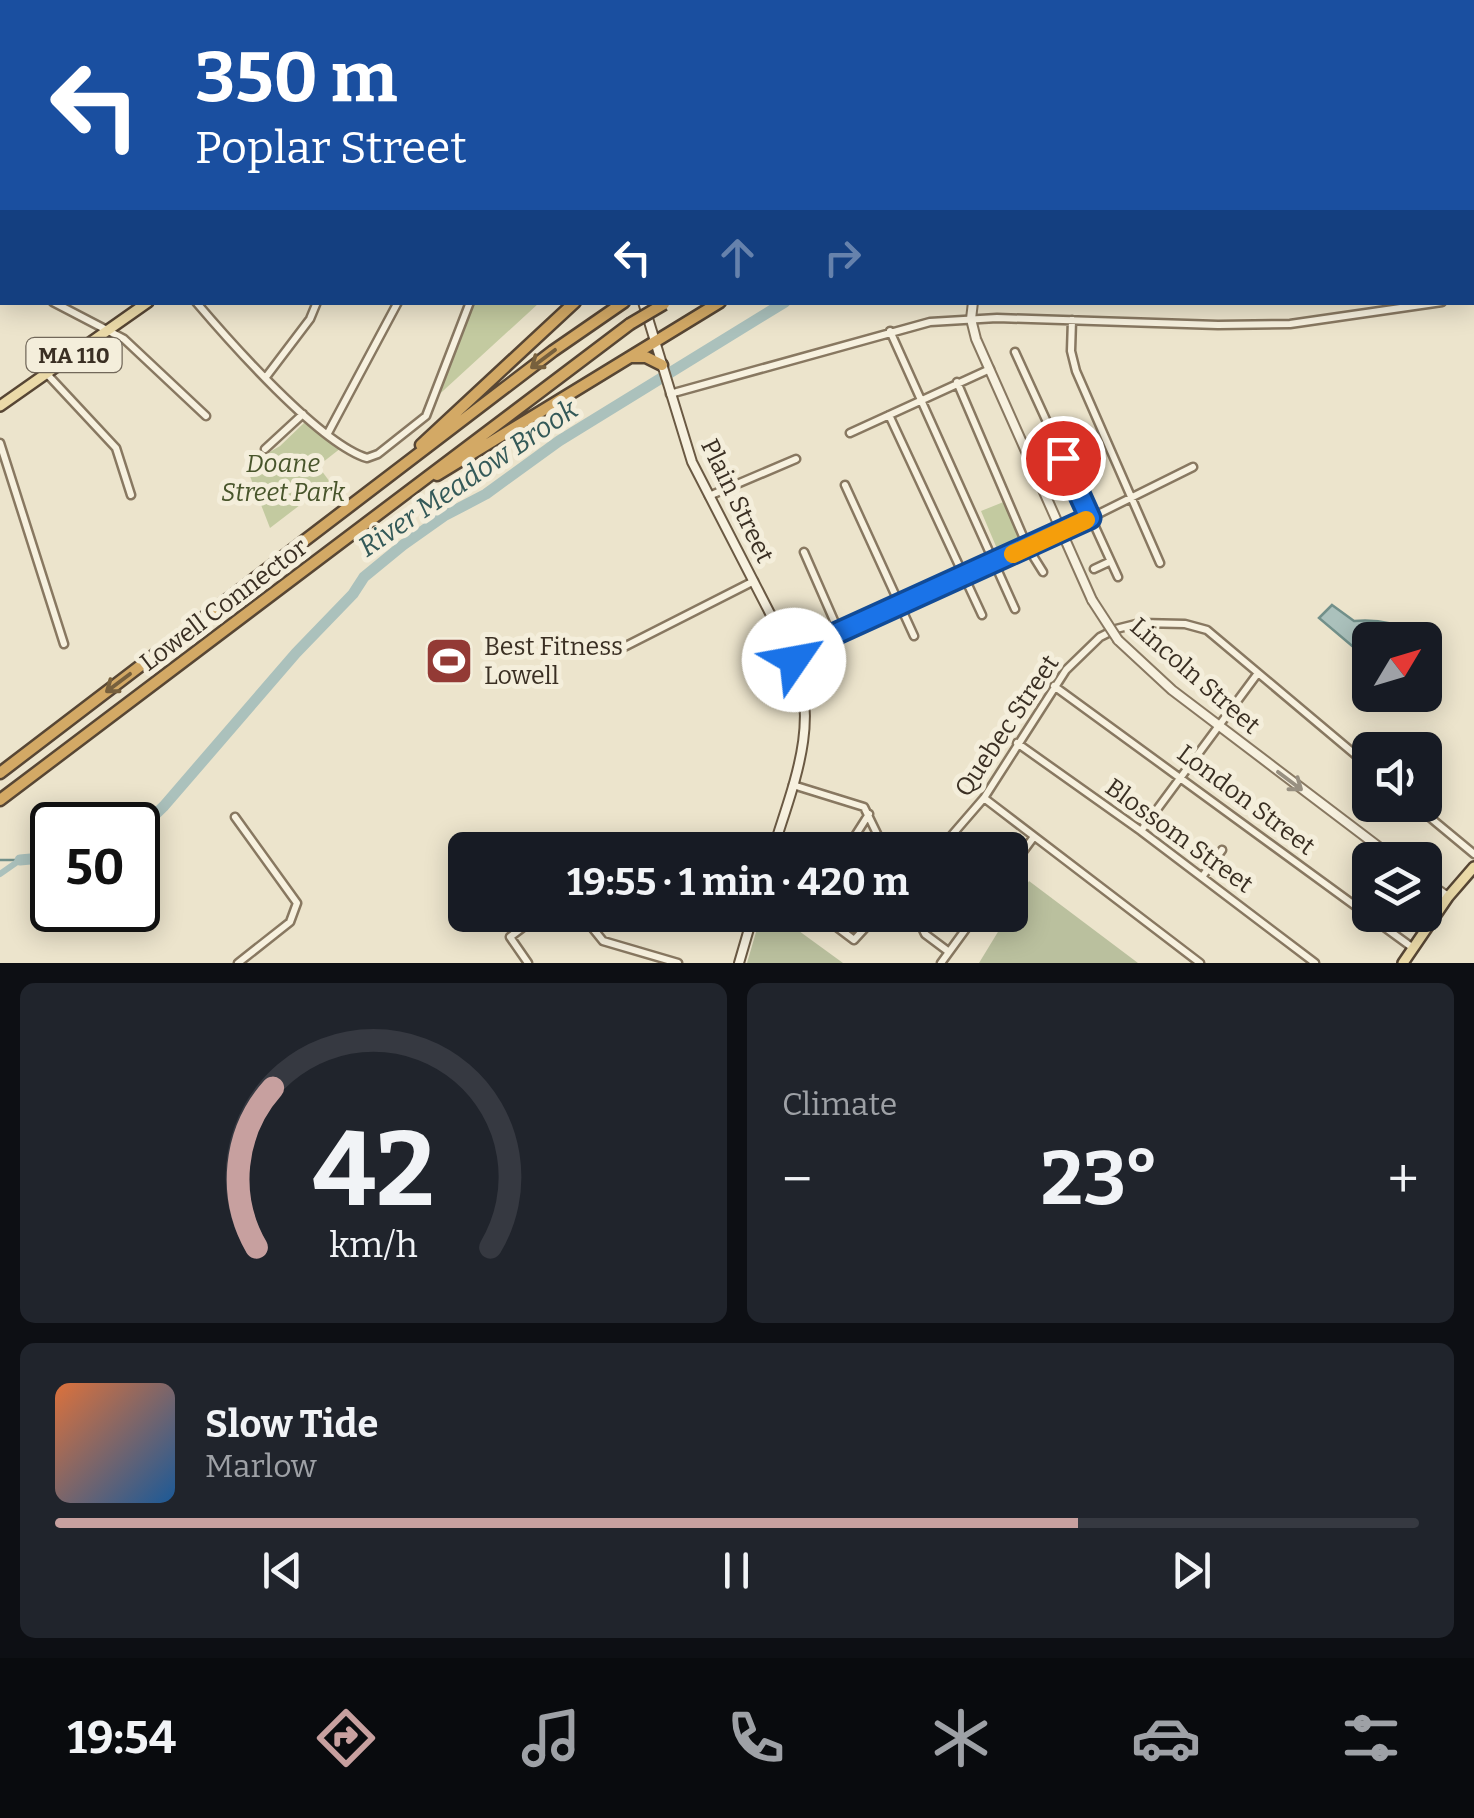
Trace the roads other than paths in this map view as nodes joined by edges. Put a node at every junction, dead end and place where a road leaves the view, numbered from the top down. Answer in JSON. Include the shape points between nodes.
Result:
{"nodes":[{"id":1,"x":58,"y":305,"type":"edge"},
{"id":2,"x":144,"y":305,"type":"edge"},
{"id":3,"x":199,"y":305,"type":"edge"},
{"id":4,"x":316,"y":305,"type":"edge"},
{"id":5,"x":396,"y":305,"type":"edge"},
{"id":6,"x":469,"y":305,"type":"edge"},
{"id":7,"x":572,"y":305,"type":"edge"},
{"id":8,"x":621,"y":305,"type":"edge"},
{"id":9,"x":645,"y":305,"type":"edge"},
{"id":10,"x":663,"y":305,"type":"edge"},
{"id":11,"x":715,"y":305,"type":"edge"},
{"id":12,"x":972,"y":305,"type":"edge"},
{"id":13,"x":1421,"y":305,"type":"edge"},
{"id":14,"x":970,"y":319,"type":"junction"},
{"id":15,"x":1072,"y":320,"type":"junction"},
{"id":16,"x":111,"y":330,"type":"junction"},
{"id":17,"x":890,"y":331,"type":"junction"},
{"id":18,"x":655,"y":342,"type":"junction"},
{"id":19,"x":1015,"y":352,"type":"dead end"},
{"id":20,"x":631,"y":357,"type":"junction"},
{"id":21,"x":662,"y":365,"type":"junction"},
{"id":22,"x":990,"y":369,"type":"junction"},
{"id":23,"x":47,"y":374,"type":"junction"},
{"id":24,"x":266,"y":377,"type":"junction"},
{"id":25,"x":957,"y":382,"type":"junction"},
{"id":26,"x":669,"y":390,"type":"junction"},
{"id":27,"x":920,"y":400,"type":"junction"},
{"id":28,"x":0,"y":406,"type":"edge"},
{"id":29,"x":303,"y":414,"type":"junction"},
{"id":30,"x":890,"y":414,"type":"junction"},
{"id":31,"x":206,"y":416,"type":"dead end"},
{"id":32,"x":328,"y":433,"type":"junction"},
{"id":33,"x":850,"y":434,"type":"dead end"},
{"id":34,"x":0,"y":444,"type":"edge"},
{"id":35,"x":265,"y":448,"type":"dead end"},
{"id":36,"x":796,"y":458,"type":"dead end"},
{"id":37,"x":1193,"y":466,"type":"dead end"},
{"id":38,"x":380,"y":484,"type":"junction"},
{"id":39,"x":845,"y":485,"type":"dead end"},
{"id":40,"x":131,"y":496,"type":"dead end"},
{"id":41,"x":709,"y":496,"type":"junction"},
{"id":42,"x":1132,"y":498,"type":"junction"},
{"id":43,"x":394,"y":502,"type":"junction"},
{"id":44,"x":1090,"y":518,"type":"junction"},
{"id":45,"x":1060,"y":532,"type":"junction"},
{"id":46,"x":1028,"y":548,"type":"junction"},
{"id":47,"x":804,"y":552,"type":"dead end"},
{"id":48,"x":1109,"y":562,"type":"junction"},
{"id":49,"x":994,"y":563,"type":"junction"},
{"id":50,"x":1160,"y":563,"type":"dead end"},
{"id":51,"x":1094,"y":569,"type":"dead end"},
{"id":52,"x":1043,"y":572,"type":"dead end"},
{"id":53,"x":965,"y":576,"type":"junction"},
{"id":54,"x":1118,"y":577,"type":"dead end"},
{"id":55,"x":754,"y":581,"type":"junction"},
{"id":56,"x":900,"y":606,"type":"junction"},
{"id":57,"x":1015,"y":609,"type":"dead end"},
{"id":58,"x":982,"y":615,"type":"dead end"},
{"id":59,"x":839,"y":632,"type":"junction"},
{"id":60,"x":914,"y":636,"type":"dead end"},
{"id":61,"x":64,"y":644,"type":"dead end"},
{"id":62,"x":622,"y":648,"type":"dead end"},
{"id":63,"x":791,"y":654,"type":"junction"},
{"id":64,"x":1258,"y":672,"type":"junction"},
{"id":65,"x":1054,"y":686,"type":"junction"},
{"id":66,"x":1218,"y":725,"type":"junction"},
{"id":67,"x":1017,"y":743,"type":"junction"},
{"id":68,"x":1352,"y":752,"type":"edge"},
{"id":69,"x":0,"y":773,"type":"edge"},
{"id":70,"x":1180,"y":775,"type":"junction"},
{"id":71,"x":793,"y":785,"type":"junction"},
{"id":72,"x":4,"y":798,"type":"edge"},
{"id":73,"x":984,"y":798,"type":"junction"},
{"id":74,"x":869,"y":814,"type":"junction"},
{"id":75,"x":235,"y":817,"type":"dead end"},
{"id":76,"x":1435,"y":822,"type":"edge"},
{"id":77,"x":1141,"y":831,"type":"junction"},
{"id":78,"x":779,"y":832,"type":"edge"},
{"id":79,"x":858,"y":832,"type":"edge"},
{"id":80,"x":877,"y":832,"type":"edge"},
{"id":81,"x":954,"y":832,"type":"edge"},
{"id":82,"x":1034,"y":838,"type":"junction"},
{"id":83,"x":1372,"y":842,"type":"edge"},
{"id":84,"x":1028,"y":846,"type":"edge"},
{"id":85,"x":1222,"y":850,"type":"dead end"},
{"id":86,"x":1474,"y":854,"type":"edge"},
{"id":87,"x":1474,"y":867,"type":"edge"},
{"id":88,"x":1202,"y":876,"type":"junction"},
{"id":89,"x":1442,"y":893,"type":"edge"},
{"id":90,"x":1448,"y":897,"type":"junction"},
{"id":91,"x":518,"y":932,"type":"edge"},
{"id":92,"x":596,"y":932,"type":"edge"},
{"id":93,"x":748,"y":932,"type":"edge"},
{"id":94,"x":924,"y":932,"type":"edge"},
{"id":95,"x":964,"y":932,"type":"edge"},
{"id":96,"x":1413,"y":948,"type":"junction"},
{"id":97,"x":949,"y":952,"type":"junction"},
{"id":98,"x":238,"y":963,"type":"edge"},
{"id":99,"x":528,"y":963,"type":"edge"},
{"id":100,"x":678,"y":963,"type":"edge"},
{"id":101,"x":739,"y":963,"type":"edge"},
{"id":102,"x":941,"y":963,"type":"edge"},
{"id":103,"x":1200,"y":963,"type":"edge"},
{"id":104,"x":1315,"y":963,"type":"edge"},
{"id":105,"x":1403,"y":963,"type":"edge"}],
"edges":[{"from":1,"to":16,"type":"street"},
{"from":2,"to":16,"type":"main road","number":"MA 110"},
{"from":3,"to":24,"type":"street"},
{"from":4,"to":24,"type":"street"},
{"from":5,"to":32,"type":"street"},
{"from":6,"to":32,"type":"street","via":[[423,420],[367,458]]},
{"from":7,"to":38,"type":"highway"},
{"from":8,"to":38,"type":"highway","name":"Lowell Connector","one_way":true},
{"from":9,"to":18,"type":"street","name":"Plain Street"},
{"from":10,"to":43,"type":"highway","name":"Lowell Connector","bridge":true},
{"from":11,"to":18,"type":"highway"},
{"from":12,"to":14,"type":"street"},
{"from":13,"to":15,"type":"street","via":[[1290,324]]},
{"from":14,"to":15,"type":"street"},
{"from":14,"to":17,"type":"street"},
{"from":14,"to":22,"type":"street","name":"Lincoln Street"},
{"from":15,"to":42,"type":"street","via":[[1076,371]]},
{"from":16,"to":23,"type":"main road","number":"MA 110"},
{"from":16,"to":31,"type":"street"},
{"from":17,"to":26,"type":"street"},
{"from":17,"to":27,"type":"street"},
{"from":18,"to":20,"type":"highway"},
{"from":18,"to":21,"type":"street","name":"Plain Street"},
{"from":19,"to":44,"type":"street"},
{"from":20,"to":21,"type":"highway"},
{"from":20,"to":43,"type":"highway"},
{"from":21,"to":26,"type":"street","name":"Plain Street"},
{"from":22,"to":25,"type":"street"},
{"from":22,"to":45,"type":"street","name":"Lincoln Street"},
{"from":23,"to":28,"type":"main road","number":"MA 110"},
{"from":23,"to":40,"type":"street","via":[[116,448]]},
{"from":24,"to":29,"type":"street"},
{"from":25,"to":27,"type":"street"},
{"from":25,"to":46,"type":"street"},
{"from":26,"to":41,"type":"street","name":"Plain Street"},
{"from":27,"to":30,"type":"street"},
{"from":27,"to":49,"type":"street"},
{"from":29,"to":32,"type":"street"},
{"from":29,"to":35,"type":"street"},
{"from":30,"to":33,"type":"street"},
{"from":30,"to":53,"type":"street"},
{"from":34,"to":61,"type":"street"},
{"from":36,"to":41,"type":"street"},
{"from":37,"to":42,"type":"street"},
{"from":38,"to":69,"type":"highway","name":"Lowell Connector","one_way":true},
{"from":39,"to":56,"type":"street"},
{"from":41,"to":55,"type":"street","name":"Plain Street"},
{"from":42,"to":44,"type":"street"},
{"from":42,"to":50,"type":"street"},
{"from":43,"to":72,"type":"highway","name":"Lowell Connector"},
{"from":44,"to":45,"type":"street"},
{"from":44,"to":48,"type":"street"},
{"from":45,"to":46,"type":"street"},
{"from":45,"to":66,"type":"street","name":"Lincoln Street","bridge":true,"via":[[1118,640]]},
{"from":46,"to":49,"type":"street"},
{"from":46,"to":52,"type":"street"},
{"from":47,"to":59,"type":"street"},
{"from":48,"to":51,"type":"street"},
{"from":48,"to":54,"type":"street"},
{"from":49,"to":53,"type":"street"},
{"from":49,"to":57,"type":"street"},
{"from":53,"to":56,"type":"street"},
{"from":53,"to":58,"type":"street"},
{"from":55,"to":62,"type":"street"},
{"from":55,"to":63,"type":"street","name":"Plain Street"},
{"from":56,"to":59,"type":"street"},
{"from":56,"to":60,"type":"street"},
{"from":59,"to":63,"type":"street"},
{"from":63,"to":71,"type":"street","name":"Plain Street","via":[[805,694],[805,740]]},
{"from":64,"to":65,"type":"street","name":"Quebec Street","via":[[1200,626],[1140,623],[1110,631]]},
{"from":64,"to":66,"type":"street"},
{"from":64,"to":68,"type":"street"},
{"from":65,"to":67,"type":"street","name":"Quebec Street"},
{"from":65,"to":70,"type":"street","name":"London Street"},
{"from":66,"to":70,"type":"street"},
{"from":66,"to":83,"type":"street","name":"Lincoln Street","one_way":true},
{"from":67,"to":73,"type":"street","name":"Quebec Street"},
{"from":67,"to":77,"type":"street","name":"Blossom Street"},
{"from":70,"to":77,"type":"street"},
{"from":70,"to":96,"type":"street","name":"London Street"},
{"from":71,"to":74,"type":"street"},
{"from":71,"to":78,"type":"street","name":"Plain Street"},
{"from":73,"to":81,"type":"street","name":"Quebec Street"},
{"from":73,"to":82,"type":"street"},
{"from":74,"to":79,"type":"street"},
{"from":74,"to":80,"type":"street"},
{"from":75,"to":98,"type":"street","via":[[296,903],[290,922]]},
{"from":76,"to":86,"type":"street"},
{"from":77,"to":88,"type":"street","name":"Blossom Street"},
{"from":82,"to":84,"type":"street"},
{"from":82,"to":103,"type":"street"},
{"from":85,"to":88,"type":"street"},
{"from":87,"to":90,"type":"main road"},
{"from":88,"to":104,"type":"street","name":"Blossom Street"},
{"from":89,"to":90,"type":"street"},
{"from":90,"to":96,"type":"main road"},
{"from":91,"to":99,"type":"street","via":[[510,938]]},
{"from":92,"to":100,"type":"street","via":[[603,941]]},
{"from":93,"to":101,"type":"street"},
{"from":94,"to":97,"type":"street"},
{"from":95,"to":97,"type":"street"},
{"from":96,"to":105,"type":"main road"},
{"from":97,"to":102,"type":"street"}]}
